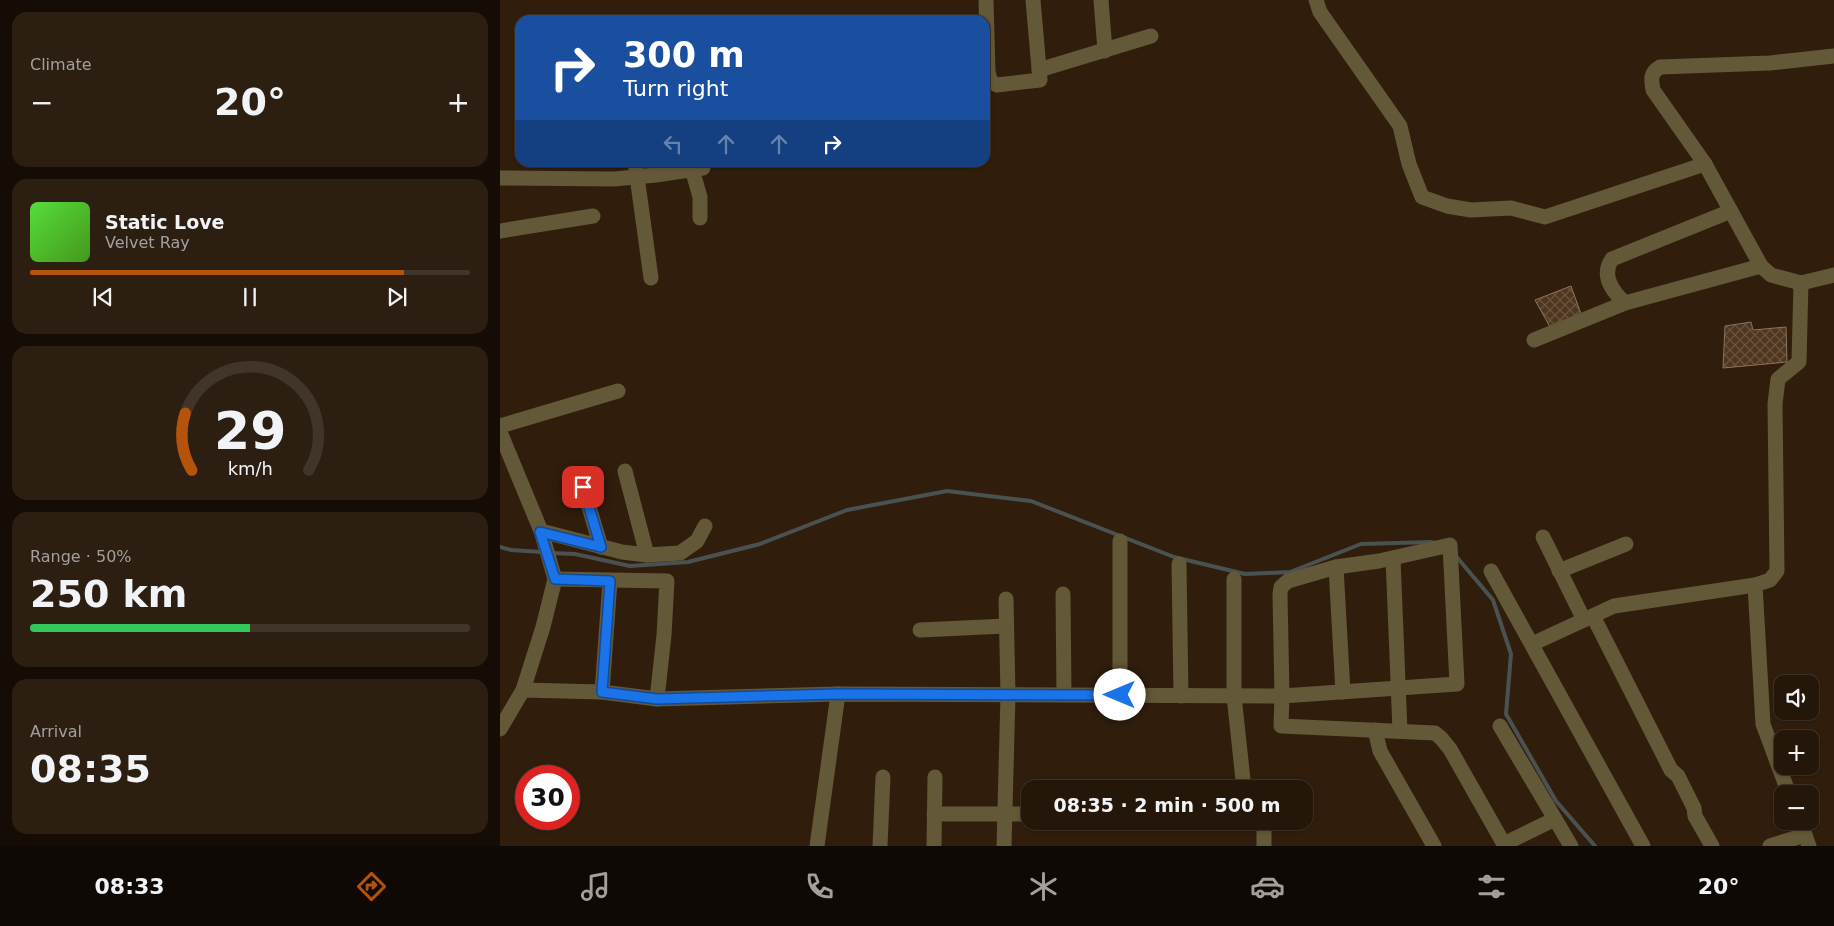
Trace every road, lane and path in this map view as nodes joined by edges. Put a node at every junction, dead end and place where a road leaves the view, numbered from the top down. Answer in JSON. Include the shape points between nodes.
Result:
{"nodes":[{"id":1,"x":986,"y":0,"type":"edge"},
{"id":2,"x":1033,"y":0,"type":"edge"},
{"id":3,"x":1101,"y":0,"type":"edge"},
{"id":4,"x":1316,"y":0,"type":"edge"},
{"id":5,"x":986,"y":15,"type":"edge"},
{"id":6,"x":1151,"y":36,"type":"dead end"},
{"id":7,"x":1105,"y":51,"type":"junction"},
{"id":8,"x":1834,"y":56,"type":"edge"},
{"id":9,"x":1834,"y":60,"type":"edge"},
{"id":10,"x":1039,"y":70,"type":"junction"},
{"id":11,"x":990,"y":81,"type":"edge"},
{"id":12,"x":1705,"y":164,"type":"junction"},
{"id":13,"x":696,"y":167,"type":"edge"},
{"id":14,"x":636,"y":170,"type":"edge"},
{"id":15,"x":500,"y":178,"type":"edge"},
{"id":16,"x":1730,"y":211,"type":"junction"},
{"id":17,"x":593,"y":216,"type":"dead end"},
{"id":18,"x":700,"y":218,"type":"dead end"},
{"id":19,"x":500,"y":231,"type":"edge"},
{"id":20,"x":1760,"y":266,"type":"junction"},
{"id":21,"x":1834,"y":275,"type":"edge"},
{"id":22,"x":651,"y":278,"type":"dead end"},
{"id":23,"x":1801,"y":284,"type":"junction"},
{"id":24,"x":1625,"y":303,"type":"junction"},
{"id":25,"x":1534,"y":340,"type":"dead end"},
{"id":26,"x":618,"y":391,"type":"dead end"},
{"id":27,"x":500,"y":426,"type":"edge"},
{"id":28,"x":500,"y":432,"type":"edge"},
{"id":29,"x":625,"y":470,"type":"dead end"},
{"id":30,"x":583,"y":487,"type":"dead end"},
{"id":31,"x":706,"y":526,"type":"dead end"},
{"id":32,"x":540,"y":532,"type":"junction"},
{"id":33,"x":1543,"y":537,"type":"dead end"},
{"id":34,"x":1120,"y":541,"type":"dead end"},
{"id":35,"x":1626,"y":544,"type":"dead end"},
{"id":36,"x":601,"y":547,"type":"junction"},
{"id":37,"x":647,"y":555,"type":"junction"},
{"id":38,"x":1393,"y":558,"type":"junction"},
{"id":39,"x":1178,"y":564,"type":"dead end"},
{"id":40,"x":1336,"y":567,"type":"junction"},
{"id":41,"x":1491,"y":571,"type":"dead end"},
{"id":42,"x":1559,"y":571,"type":"junction"},
{"id":43,"x":554,"y":575,"type":"junction"},
{"id":44,"x":1234,"y":579,"type":"dead end"},
{"id":45,"x":610,"y":581,"type":"junction"},
{"id":46,"x":1755,"y":585,"type":"junction"},
{"id":47,"x":1063,"y":594,"type":"dead end"},
{"id":48,"x":1006,"y":599,"type":"dead end"},
{"id":49,"x":1588,"y":618,"type":"junction"},
{"id":50,"x":1006,"y":626,"type":"junction"},
{"id":51,"x":920,"y":630,"type":"dead end"},
{"id":52,"x":1532,"y":644,"type":"junction"},
{"id":53,"x":1398,"y":688,"type":"junction"},
{"id":54,"x":523,"y":690,"type":"junction"},
{"id":55,"x":602,"y":692,"type":"junction"},
{"id":56,"x":1343,"y":692,"type":"junction"},
{"id":57,"x":838,"y":694,"type":"junction"},
{"id":58,"x":1008,"y":695,"type":"junction"},
{"id":59,"x":1064,"y":695,"type":"junction"},
{"id":60,"x":1120,"y":695,"type":"junction"},
{"id":61,"x":1182,"y":696,"type":"junction"},
{"id":62,"x":1234,"y":696,"type":"junction"},
{"id":63,"x":1282,"y":696,"type":"junction"},
{"id":64,"x":657,"y":699,"type":"junction"},
{"id":65,"x":1500,"y":726,"type":"dead end"},
{"id":66,"x":500,"y":729,"type":"edge"},
{"id":67,"x":1375,"y":730,"type":"junction"},
{"id":68,"x":1400,"y":732,"type":"junction"},
{"id":69,"x":883,"y":777,"type":"dead end"},
{"id":70,"x":935,"y":777,"type":"dead end"},
{"id":71,"x":1243,"y":780,"type":"edge"},
{"id":72,"x":1786,"y":785,"type":"edge"},
{"id":73,"x":934,"y":814,"type":"junction"},
{"id":74,"x":1004,"y":814,"type":"junction"},
{"id":75,"x":1021,"y":814,"type":"edge"},
{"id":76,"x":1555,"y":819,"type":"junction"},
{"id":77,"x":1264,"y":830,"type":"edge"},
{"id":78,"x":1804,"y":834,"type":"edge"},
{"id":79,"x":1504,"y":845,"type":"edge"},
{"id":80,"x":817,"y":846,"type":"edge"},
{"id":81,"x":880,"y":846,"type":"edge"},
{"id":82,"x":934,"y":846,"type":"edge"},
{"id":83,"x":1004,"y":846,"type":"edge"},
{"id":84,"x":1264,"y":846,"type":"edge"},
{"id":85,"x":1434,"y":846,"type":"edge"},
{"id":86,"x":1571,"y":846,"type":"edge"},
{"id":87,"x":1643,"y":846,"type":"edge"},
{"id":88,"x":1712,"y":846,"type":"edge"},
{"id":89,"x":1770,"y":846,"type":"edge"}],
"edges":[{"from":1,"to":5,"type":"street"},
{"from":2,"to":10,"type":"street"},
{"from":3,"to":7,"type":"street"},
{"from":4,"to":12,"type":"street","via":[[1320,12],[1400,126],[1409,164],[1422,197],[1447,206],[1472,210],[1511,208],[1545,217]]},
{"from":6,"to":7,"type":"street"},
{"from":7,"to":10,"type":"street"},
{"from":8,"to":9,"type":"street"},
{"from":8,"to":12,"type":"street","via":[[1770,63],[1660,67],[1654,71],[1651,77],[1653,90]]},
{"from":10,"to":11,"type":"street","via":[[1040,80],[997,85]]},
{"from":12,"to":16,"type":"street"},
{"from":13,"to":14,"type":"street"},
{"from":13,"to":18,"type":"street"},
{"from":14,"to":15,"type":"street","via":[[614,179]]},
{"from":14,"to":22,"type":"street"},
{"from":16,"to":20,"type":"street"},
{"from":16,"to":24,"type":"street","via":[[1612,259],[1607,266],[1608,280]]},
{"from":17,"to":19,"type":"street"},
{"from":20,"to":23,"type":"street","via":[[1772,275]]},
{"from":20,"to":24,"type":"street"},
{"from":21,"to":23,"type":"street"},
{"from":23,"to":46,"type":"street","via":[[1799,362],[1778,379],[1775,404],[1778,571],[1770,580]]},
{"from":24,"to":25,"type":"street"},
{"from":26,"to":27,"type":"street"},
{"from":28,"to":32,"type":"street"},
{"from":29,"to":37,"type":"street"},
{"from":30,"to":36,"type":"street"},
{"from":31,"to":37,"type":"street","via":[[697,541],[680,553]]},
{"from":32,"to":36,"type":"street"},
{"from":32,"to":43,"type":"street"},
{"from":33,"to":42,"type":"street"},
{"from":34,"to":60,"type":"street"},
{"from":35,"to":42,"type":"street"},
{"from":36,"to":37,"type":"street"},
{"from":38,"to":40,"type":"street"},
{"from":38,"to":53,"type":"street"},
{"from":38,"to":53,"type":"street","via":[[1450,545],[1457,684]]},
{"from":39,"to":61,"type":"street"},
{"from":40,"to":56,"type":"street"},
{"from":40,"to":63,"type":"street","via":[[1288,580],[1281,587]]},
{"from":41,"to":52,"type":"street"},
{"from":42,"to":49,"type":"street"},
{"from":43,"to":45,"type":"street"},
{"from":43,"to":54,"type":"street"},
{"from":44,"to":62,"type":"street"},
{"from":45,"to":55,"type":"street"},
{"from":45,"to":64,"type":"street","via":[[667,581]]},
{"from":46,"to":49,"type":"street","via":[[1614,606]]},
{"from":46,"to":72,"type":"street","via":[[1763,724]]},
{"from":47,"to":59,"type":"street"},
{"from":48,"to":50,"type":"street"},
{"from":49,"to":52,"type":"street"},
{"from":49,"to":88,"type":"street","via":[[1671,770],[1678,776]]},
{"from":50,"to":51,"type":"street"},
{"from":50,"to":58,"type":"street"},
{"from":52,"to":87,"type":"street"},
{"from":53,"to":56,"type":"street"},
{"from":53,"to":68,"type":"street"},
{"from":54,"to":55,"type":"street"},
{"from":54,"to":66,"type":"street"},
{"from":55,"to":64,"type":"street"},
{"from":56,"to":63,"type":"street"},
{"from":57,"to":58,"type":"street"},
{"from":57,"to":64,"type":"street"},
{"from":57,"to":80,"type":"street"},
{"from":58,"to":59,"type":"street"},
{"from":58,"to":74,"type":"street"},
{"from":59,"to":60,"type":"street"},
{"from":60,"to":61,"type":"street"},
{"from":61,"to":62,"type":"street"},
{"from":62,"to":63,"type":"street"},
{"from":62,"to":71,"type":"street"},
{"from":63,"to":67,"type":"street","via":[[1280,726]]},
{"from":65,"to":76,"type":"street"},
{"from":67,"to":68,"type":"street"},
{"from":67,"to":85,"type":"street","via":[[1380,751]]},
{"from":68,"to":79,"type":"street","via":[[1435,733],[1441,738]]},
{"from":69,"to":81,"type":"street"},
{"from":70,"to":73,"type":"street"},
{"from":73,"to":74,"type":"street"},
{"from":73,"to":82,"type":"street"},
{"from":74,"to":75,"type":"street"},
{"from":74,"to":83,"type":"street"},
{"from":76,"to":79,"type":"street"},
{"from":76,"to":86,"type":"street"},
{"from":77,"to":84,"type":"street"},
{"from":78,"to":89,"type":"street"}]}
